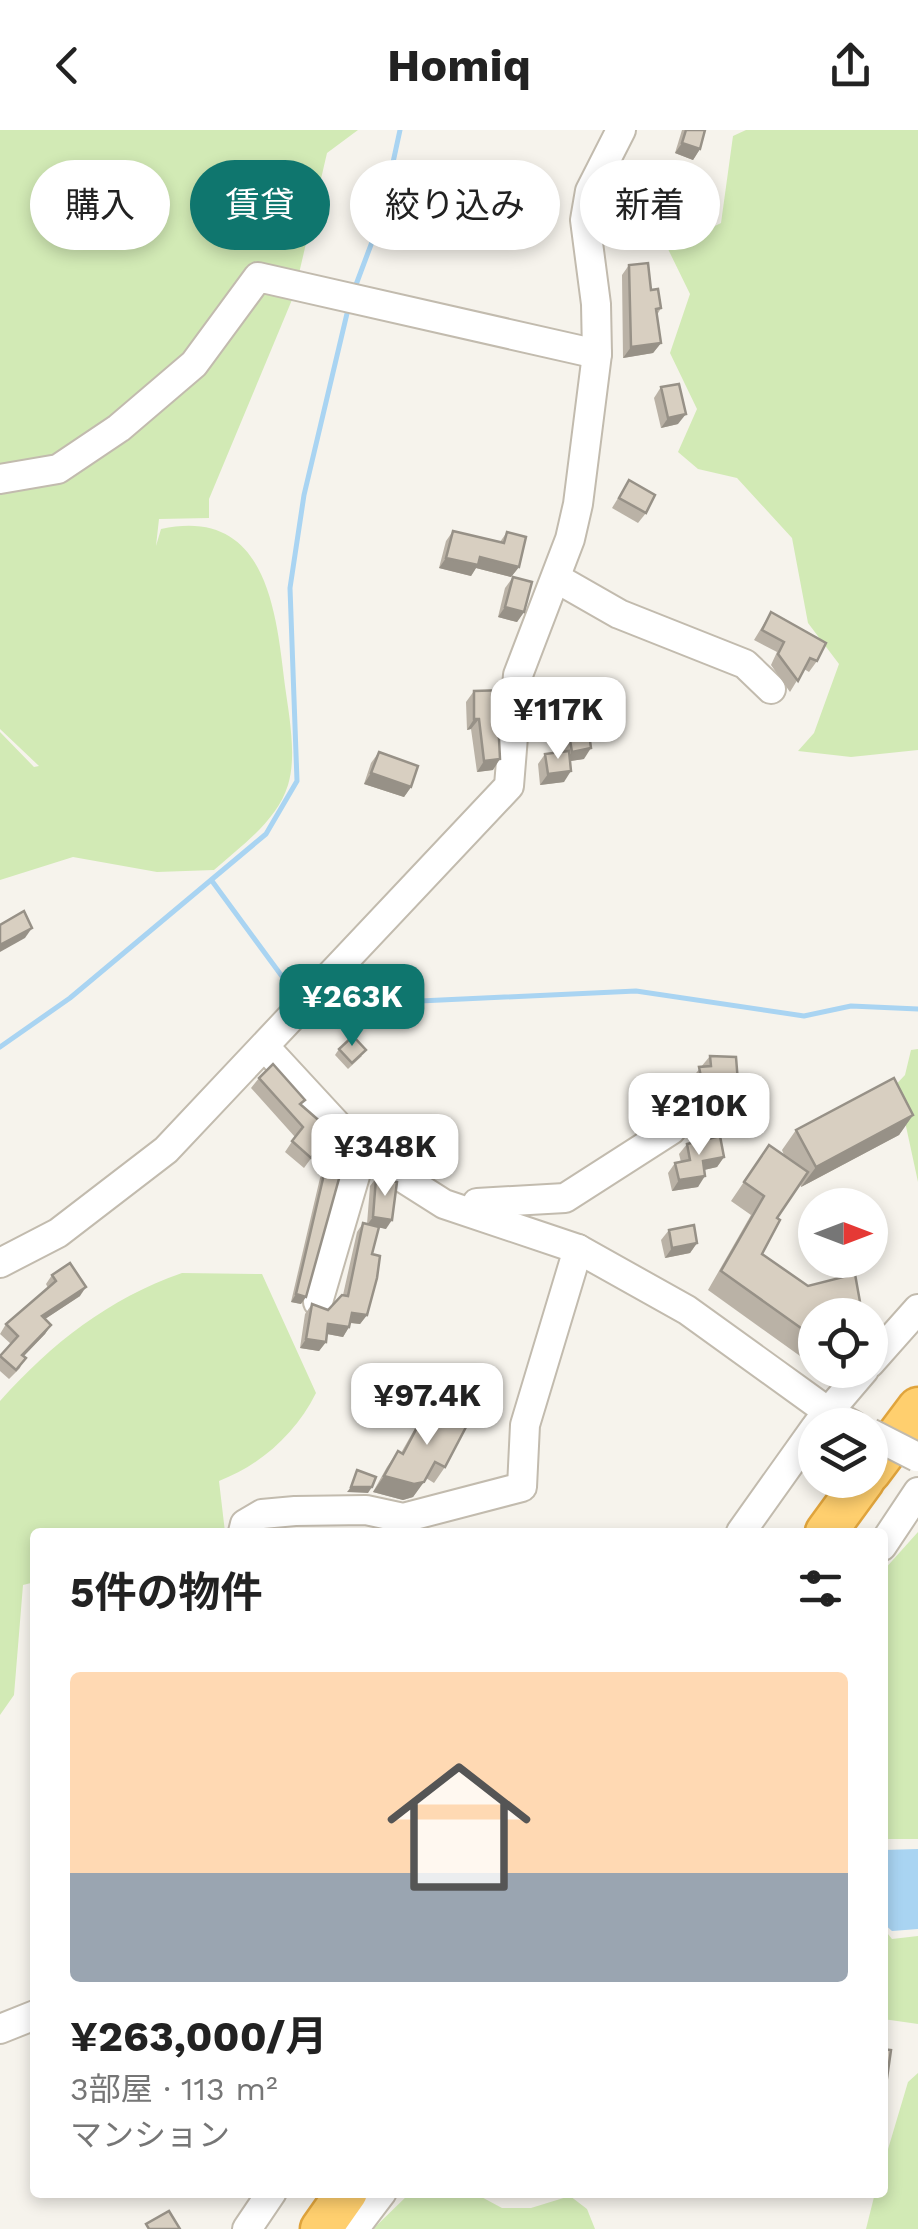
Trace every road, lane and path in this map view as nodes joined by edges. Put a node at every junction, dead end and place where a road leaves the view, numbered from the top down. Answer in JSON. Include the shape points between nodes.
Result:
{"nodes":[{"id":1,"x":621,"y":130,"type":"edge"},
{"id":2,"x":596,"y":354,"type":"junction"},
{"id":3,"x":0,"y":479,"type":"edge"},
{"id":4,"x":556,"y":578,"type":"junction"},
{"id":5,"x":770,"y":689,"type":"dead end"},
{"id":6,"x":266,"y":1046,"type":"junction"},
{"id":7,"x":671,"y":1130,"type":"dead end"},
{"id":8,"x":362,"y":1152,"type":"junction"},
{"id":9,"x":473,"y":1212,"type":"junction"},
{"id":10,"x":578,"y":1249,"type":"junction"},
{"id":11,"x":0,"y":1263,"type":"edge"},
{"id":12,"x":318,"y":1302,"type":"edge"},
{"id":13,"x":918,"y":1309,"type":"edge"},
{"id":14,"x":888,"y":1343,"type":"edge"},
{"id":15,"x":813,"y":1408,"type":"edge"},
{"id":16,"x":918,"y":1408,"type":"edge"},
{"id":17,"x":888,"y":1443,"type":"edge"},
{"id":18,"x":888,"y":1448,"type":"edge"},
{"id":19,"x":918,"y":1457,"type":"edge"},
{"id":20,"x":798,"y":1462,"type":"edge"},
{"id":21,"x":918,"y":1492,"type":"edge"},
{"id":22,"x":851,"y":1498,"type":"edge"},
{"id":23,"x":244,"y":1528,"type":"edge"},
{"id":24,"x":744,"y":1528,"type":"edge"},
{"id":25,"x":829,"y":1528,"type":"edge"},
{"id":26,"x":888,"y":1537,"type":"edge"},
{"id":27,"x":30,"y":2016,"type":"edge"},
{"id":28,"x":0,"y":2029,"type":"edge"},
{"id":29,"x":268,"y":2198,"type":"edge"},
{"id":30,"x":343,"y":2198,"type":"edge"},
{"id":31,"x":377,"y":2198,"type":"edge"},
{"id":32,"x":247,"y":2229,"type":"edge"},
{"id":33,"x":321,"y":2229,"type":"edge"},
{"id":34,"x":354,"y":2229,"type":"edge"}],
"edges":[{"from":1,"to":2,"type":"street","via":[[590,191],[585,220]]},
{"from":2,"to":3,"type":"street","via":[[258,277],[194,364],[119,428],[58,468]]},
{"from":2,"to":4,"type":"street","via":[[578,504]]},
{"from":4,"to":5,"type":"street","via":[[619,614],[745,664]]},
{"from":4,"to":6,"type":"street","via":[[518,675],[510,786]]},
{"from":6,"to":8,"type":"street"},
{"from":6,"to":11,"type":"street","via":[[166,1150],[58,1234]]},
{"from":7,"to":9,"type":"street","via":[[564,1198],[477,1203]]},
{"from":8,"to":9,"type":"street","via":[[444,1204]]},
{"from":8,"to":12,"type":"street"},
{"from":9,"to":10,"type":"street"},
{"from":10,"to":15,"type":"street","via":[[687,1310]]},
{"from":10,"to":23,"type":"street","via":[[525,1425],[522,1487],[403,1518],[366,1510],[262,1514]]},
{"from":13,"to":14,"type":"street"},
{"from":16,"to":18,"type":"highway"},
{"from":17,"to":19,"type":"street","bridge":true},
{"from":20,"to":24,"type":"street"},
{"from":21,"to":26,"type":"street"},
{"from":22,"to":25,"type":"highway"},
{"from":27,"to":28,"type":"street"},
{"from":29,"to":32,"type":"street"},
{"from":30,"to":33,"type":"highway"},
{"from":31,"to":34,"type":"street"}]}
